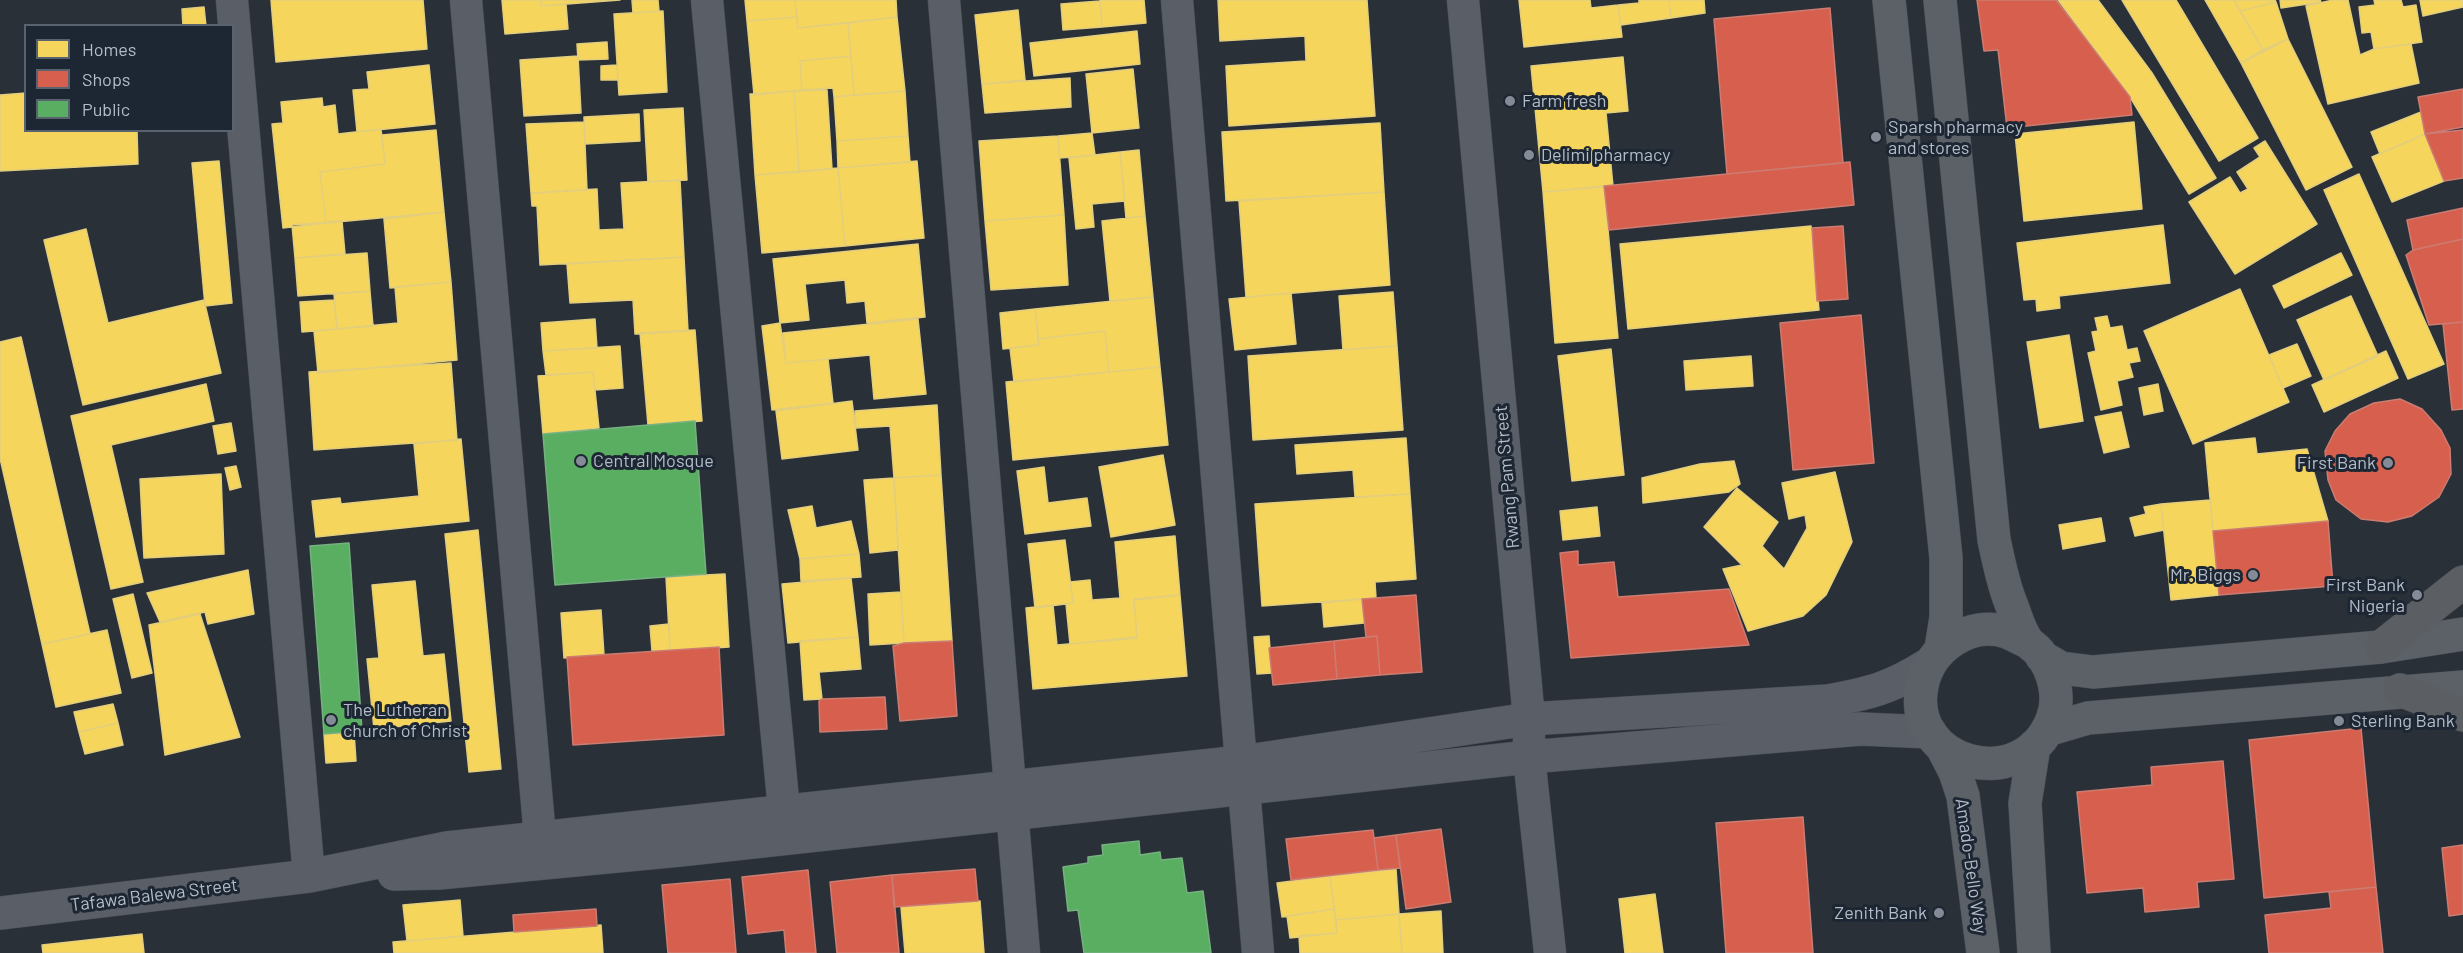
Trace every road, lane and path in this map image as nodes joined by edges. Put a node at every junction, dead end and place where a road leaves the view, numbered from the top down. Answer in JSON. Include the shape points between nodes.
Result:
{"nodes":[{"id":1,"x":232,"y":0,"type":"edge"},
{"id":2,"x":466,"y":0,"type":"edge"},
{"id":3,"x":706,"y":0,"type":"edge"},
{"id":4,"x":944,"y":0,"type":"edge"},
{"id":5,"x":1177,"y":0,"type":"edge"},
{"id":6,"x":1463,"y":0,"type":"edge"},
{"id":7,"x":1889,"y":0,"type":"edge"},
{"id":8,"x":1940,"y":0,"type":"edge"},
{"id":9,"x":2463,"y":582,"type":"edge"},
{"id":10,"x":2463,"y":634,"type":"edge"},
{"id":11,"x":2381,"y":647,"type":"junction"},
{"id":12,"x":2035,"y":650,"type":"junction"},
{"id":13,"x":1935,"y":657,"type":"junction"},
{"id":14,"x":2463,"y":687,"type":"edge"},
{"id":15,"x":2400,"y":690,"type":"junction"},
{"id":16,"x":2463,"y":716,"type":"edge"},
{"id":17,"x":1529,"y":719,"type":"junction"},
{"id":18,"x":2040,"y":738,"type":"junction"},
{"id":19,"x":1936,"y":739,"type":"junction"},
{"id":20,"x":1529,"y":757,"type":"junction"},
{"id":21,"x":1243,"y":775,"type":"junction"},
{"id":22,"x":1010,"y":800,"type":"junction"},
{"id":23,"x":784,"y":810,"type":"junction"},
{"id":24,"x":540,"y":837,"type":"junction"},
{"id":25,"x":309,"y":876,"type":"junction"},
{"id":26,"x":0,"y":913,"type":"edge"},
{"id":27,"x":1024,"y":953,"type":"edge"},
{"id":28,"x":1258,"y":953,"type":"edge"},
{"id":29,"x":1550,"y":953,"type":"edge"},
{"id":30,"x":1983,"y":953,"type":"edge"},
{"id":31,"x":2034,"y":953,"type":"edge"}],
"edges":[{"from":1,"to":25,"type":"street"},
{"from":2,"to":24,"type":"street"},
{"from":3,"to":23,"type":"street"},
{"from":4,"to":22,"type":"street"},
{"from":5,"to":21,"type":"street"},
{"from":6,"to":17,"type":"street","name":"Rwang Pam Street"},
{"from":7,"to":13,"type":"main road","via":[[1946,558],[1946,617]]},
{"from":8,"to":12,"type":"main road","via":[[1994,540],[2012,606]]},
{"from":9,"to":11,"type":"highway"},
{"from":10,"to":11,"type":"main road"},
{"from":11,"to":12,"type":"main road","via":[[2093,672],[2061,668]]},
{"from":12,"to":13,"type":"main road","via":[[2007,632],[1983,630],[1960,636]]},
{"from":12,"to":18,"type":"main road","via":[[2052,673],[2056,695],[2053,719]]},
{"from":13,"to":17,"type":"street","via":[[1897,684],[1828,701]]},
{"from":13,"to":19,"type":"main road","via":[[1921,686],[1922,710]]},
{"from":14,"to":15,"type":"main road"},
{"from":15,"to":16,"type":"highway"},
{"from":15,"to":18,"type":"main road","via":[[2088,718]]},
{"from":17,"to":20,"type":"street","name":"Rwang Pam Street"},
{"from":17,"to":21,"type":"street"},
{"from":18,"to":19,"type":"main road","via":[[2008,762],[1985,765],[1962,759]]},
{"from":18,"to":31,"type":"main road","via":[[2025,803]]},
{"from":19,"to":20,"type":"street","via":[[1861,729]]},
{"from":19,"to":30,"type":"main road","name":"Amado-Bello Way","via":[[1955,771],[1963,796]]},
{"from":20,"to":21,"type":"street"},
{"from":20,"to":29,"type":"street","name":"Rwang Pam Street"},
{"from":21,"to":22,"type":"street"},
{"from":21,"to":28,"type":"street"},
{"from":22,"to":23,"type":"street"},
{"from":22,"to":25,"type":"street","via":[[439,873]]},
{"from":22,"to":27,"type":"street"},
{"from":23,"to":24,"type":"street"},
{"from":24,"to":25,"type":"street","via":[[447,848]]},
{"from":25,"to":26,"type":"street","name":"Tafawa Balewa Street"}]}
